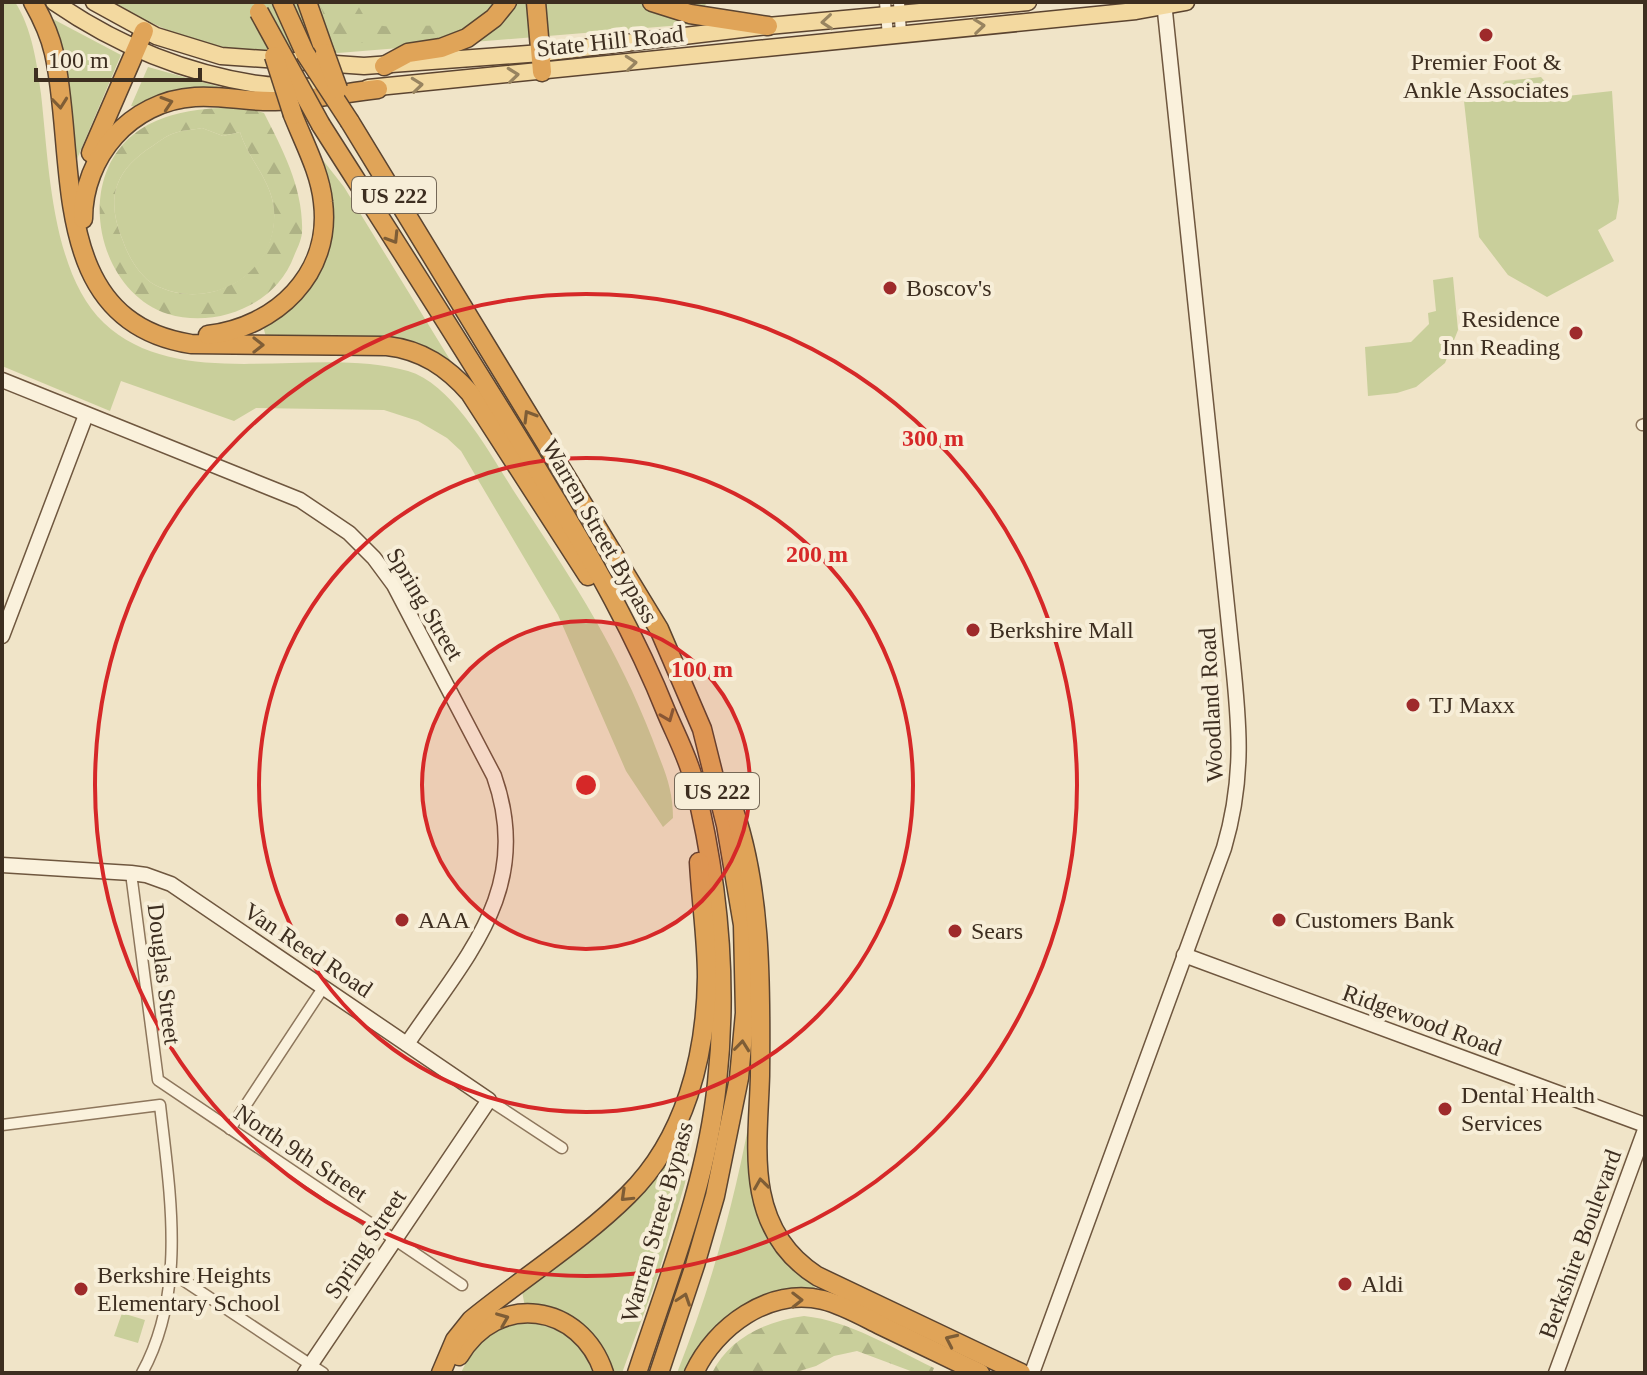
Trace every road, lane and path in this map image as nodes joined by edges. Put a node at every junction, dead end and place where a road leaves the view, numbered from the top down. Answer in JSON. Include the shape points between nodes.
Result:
{"nodes":[{"id":1,"x":33,"y":2,"type":"edge"},
{"id":2,"x":54,"y":2,"type":"edge"},
{"id":3,"x":94,"y":2,"type":"edge"},
{"id":4,"x":282,"y":2,"type":"edge"},
{"id":5,"x":307,"y":2,"type":"edge"},
{"id":6,"x":507,"y":2,"type":"edge"},
{"id":7,"x":536,"y":2,"type":"edge"},
{"id":8,"x":546,"y":2,"type":"edge"},
{"id":9,"x":652,"y":2,"type":"edge"},
{"id":10,"x":1028,"y":2,"type":"edge"},
{"id":11,"x":1186,"y":2,"type":"edge"},
{"id":12,"x":1165,"y":4,"type":"edge"},
{"id":13,"x":257,"y":7,"type":"edge"},
{"id":14,"x":893,"y":9,"type":"edge"},
{"id":15,"x":768,"y":26,"type":"junction"},
{"id":16,"x":895,"y":35,"type":"junction"},
{"id":17,"x":146,"y":42,"type":"junction"},
{"id":18,"x":547,"y":61,"type":"junction"},
{"id":19,"x":384,"y":66,"type":"junction"},
{"id":20,"x":378,"y":89,"type":"junction"},
{"id":21,"x":350,"y":122,"type":"junction"},
{"id":22,"x":105,"y":147,"type":"junction"},
{"id":23,"x":75,"y":225,"type":"junction"},
{"id":24,"x":2,"y":380,"type":"edge"},
{"id":25,"x":86,"y":415,"type":"junction"},
{"id":26,"x":2,"y":636,"type":"edge"},
{"id":27,"x":644,"y":657,"type":"junction"},
{"id":28,"x":702,"y":729,"type":"junction"},
{"id":29,"x":692,"y":775,"type":"junction"},
{"id":30,"x":2,"y":865,"type":"edge"},
{"id":31,"x":131,"y":873,"type":"junction"},
{"id":32,"x":1184,"y":955,"type":"junction"},
{"id":33,"x":323,"y":988,"type":"junction"},
{"id":34,"x":407,"y":1044,"type":"junction"},
{"id":35,"x":158,"y":1080,"type":"joint"},
{"id":36,"x":489,"y":1100,"type":"junction"},
{"id":37,"x":2,"y":1125,"type":"edge"},
{"id":38,"x":1645,"y":1128,"type":"edge"},
{"id":39,"x":230,"y":1129,"type":"junction"},
{"id":40,"x":562,"y":1148,"type":"dead end"},
{"id":41,"x":395,"y":1239,"type":"junction"},
{"id":42,"x":171,"y":1272,"type":"junction"},
{"id":43,"x":462,"y":1285,"type":"dead end"},
{"id":44,"x":313,"y":1370,"type":"edge"},
{"id":45,"x":142,"y":1373,"type":"edge"},
{"id":46,"x":441,"y":1373,"type":"edge"},
{"id":47,"x":452,"y":1373,"type":"edge"},
{"id":48,"x":604,"y":1373,"type":"edge"},
{"id":49,"x":637,"y":1373,"type":"edge"},
{"id":50,"x":659,"y":1373,"type":"edge"},
{"id":51,"x":694,"y":1373,"type":"edge"},
{"id":52,"x":980,"y":1373,"type":"edge"},
{"id":53,"x":1021,"y":1373,"type":"edge"},
{"id":54,"x":1032,"y":1373,"type":"edge"},
{"id":55,"x":1556,"y":1373,"type":"edge"}],
"edges":[{"from":1,"to":23,"type":"highway","one_way":true,"via":[[55,58]]},
{"from":2,"to":17,"type":"main road","name":"State Hill Road","via":[[85,23]]},
{"from":3,"to":17,"type":"main road","name":"State Hill Road"},
{"from":4,"to":21,"type":"highway","name":"Warren Street Bypass","number":"US 222","bridge":true,"via":[[305,53]]},
{"from":5,"to":21,"type":"highway","bridge":true},
{"from":6,"to":19,"type":"highway","via":[[467,38],[408,53]]},
{"from":7,"to":18,"type":"highway"},
{"from":8,"to":18,"type":"highway"},
{"from":9,"to":15,"type":"highway","via":[[690,14]]},
{"from":10,"to":14,"type":"main road","name":"State Hill Road"},
{"from":11,"to":12,"type":"main road","name":"State Hill Road"},
{"from":16,"to":12,"type":"main road","name":"State Hill Road","one_way":true},
{"from":12,"to":32,"type":"street","name":"Woodland Road","via":[[1240,748],[1232,820]]},
{"from":13,"to":22,"type":"highway","bridge":true,"via":[[321,192],[319,248],[309,273],[284,304],[251,326],[220,334],[183,334],[150,323],[124,306],[100,276],[84,234],[85,187]]},
{"from":13,"to":27,"type":"highway","name":"Warren Street Bypass","number":"US 222","one_way":true,"bridge":true,"via":[[321,125],[514,430]]},
{"from":14,"to":15,"type":"main road","name":"State Hill Road","one_way":true},
{"from":14,"to":16,"type":"street"},
{"from":15,"to":18,"type":"main road","name":"State Hill Road"},
{"from":18,"to":16,"type":"main road","name":"State Hill Road","one_way":true},
{"from":17,"to":19,"type":"main road","name":"State Hill Road","via":[[250,60]]},
{"from":17,"to":20,"type":"main road","name":"State Hill Road","via":[[197,70],[259,84]]},
{"from":17,"to":22,"type":"highway"},
{"from":17,"to":23,"type":"highway","via":[[82,174]]},
{"from":18,"to":19,"type":"main road","name":"State Hill Road"},
{"from":20,"to":18,"type":"main road","name":"State Hill Road","one_way":true},
{"from":22,"to":20,"type":"highway","one_way":true,"via":[[140,115],[181,98],[274,101]]},
{"from":28,"to":21,"type":"highway","name":"Warren Street Bypass","number":"US 222","one_way":true,"via":[[659,629]]},
{"from":23,"to":27,"type":"highway","one_way":true,"via":[[87,266],[106,298],[129,320],[164,338],[203,344],[396,347],[449,371],[470,393]]},
{"from":24,"to":25,"type":"street","name":"Spring Street"},
{"from":25,"to":26,"type":"street"},
{"from":25,"to":34,"type":"street","name":"Spring Street","via":[[300,500],[349,533],[394,585],[487,760],[506,827],[506,864],[498,899],[487,927]]},
{"from":27,"to":29,"type":"highway","name":"Warren Street Bypass","number":"US 222","one_way":true},
{"from":50,"to":28,"type":"highway","name":"Warren Street Bypass","number":"US 222","one_way":true,"via":[[724,1160],[745,1013],[743,925]]},
{"from":53,"to":28,"type":"highway","one_way":true,"via":[[817,1276],[794,1258],[774,1231],[758,1168],[760,1040],[749,871],[738,821]]},
{"from":29,"to":46,"type":"highway","one_way":true,"via":[[707,976],[699,1054],[680,1119],[667,1146],[614,1208],[471,1320],[455,1340]]},
{"from":29,"to":49,"type":"highway","name":"Warren Street Bypass","number":"US 222","via":[[718,913],[722,1020],[717,1085],[687,1223]]},
{"from":30,"to":31,"type":"street","name":"Van Reed Road"},
{"from":31,"to":33,"type":"street","name":"Van Reed Road","via":[[171,884]]},
{"from":31,"to":35,"type":"street","name":"Douglas Street"},
{"from":32,"to":38,"type":"street","name":"Ridgewood Road"},
{"from":32,"to":54,"type":"street","name":"Woodland Road"},
{"from":33,"to":34,"type":"street","name":"Van Reed Road"},
{"from":33,"to":39,"type":"street"},
{"from":34,"to":36,"type":"street","name":"Van Reed Road"},
{"from":35,"to":39,"type":"street","name":"North 9th Street"},
{"from":36,"to":40,"type":"street","name":"Van Reed Road"},
{"from":36,"to":41,"type":"street","name":"Spring Street"},
{"from":37,"to":42,"type":"street","via":[[160,1105]]},
{"from":38,"to":55,"type":"street","name":"Berkshire Boulevard"},
{"from":39,"to":41,"type":"street","name":"North 9th Street"},
{"from":41,"to":43,"type":"street","name":"North 9th Street"},
{"from":41,"to":44,"type":"street","name":"Spring Street"},
{"from":42,"to":44,"type":"street"},
{"from":42,"to":45,"type":"street","via":[[160,1338]]},
{"from":47,"to":48,"type":"highway","one_way":true,"via":[[476,1334],[525,1312],[568,1324],[595,1350]]},
{"from":51,"to":52,"type":"highway","one_way":true,"via":[[705,1350],[738,1320],[777,1301],[805,1299],[854,1312]]}]}
